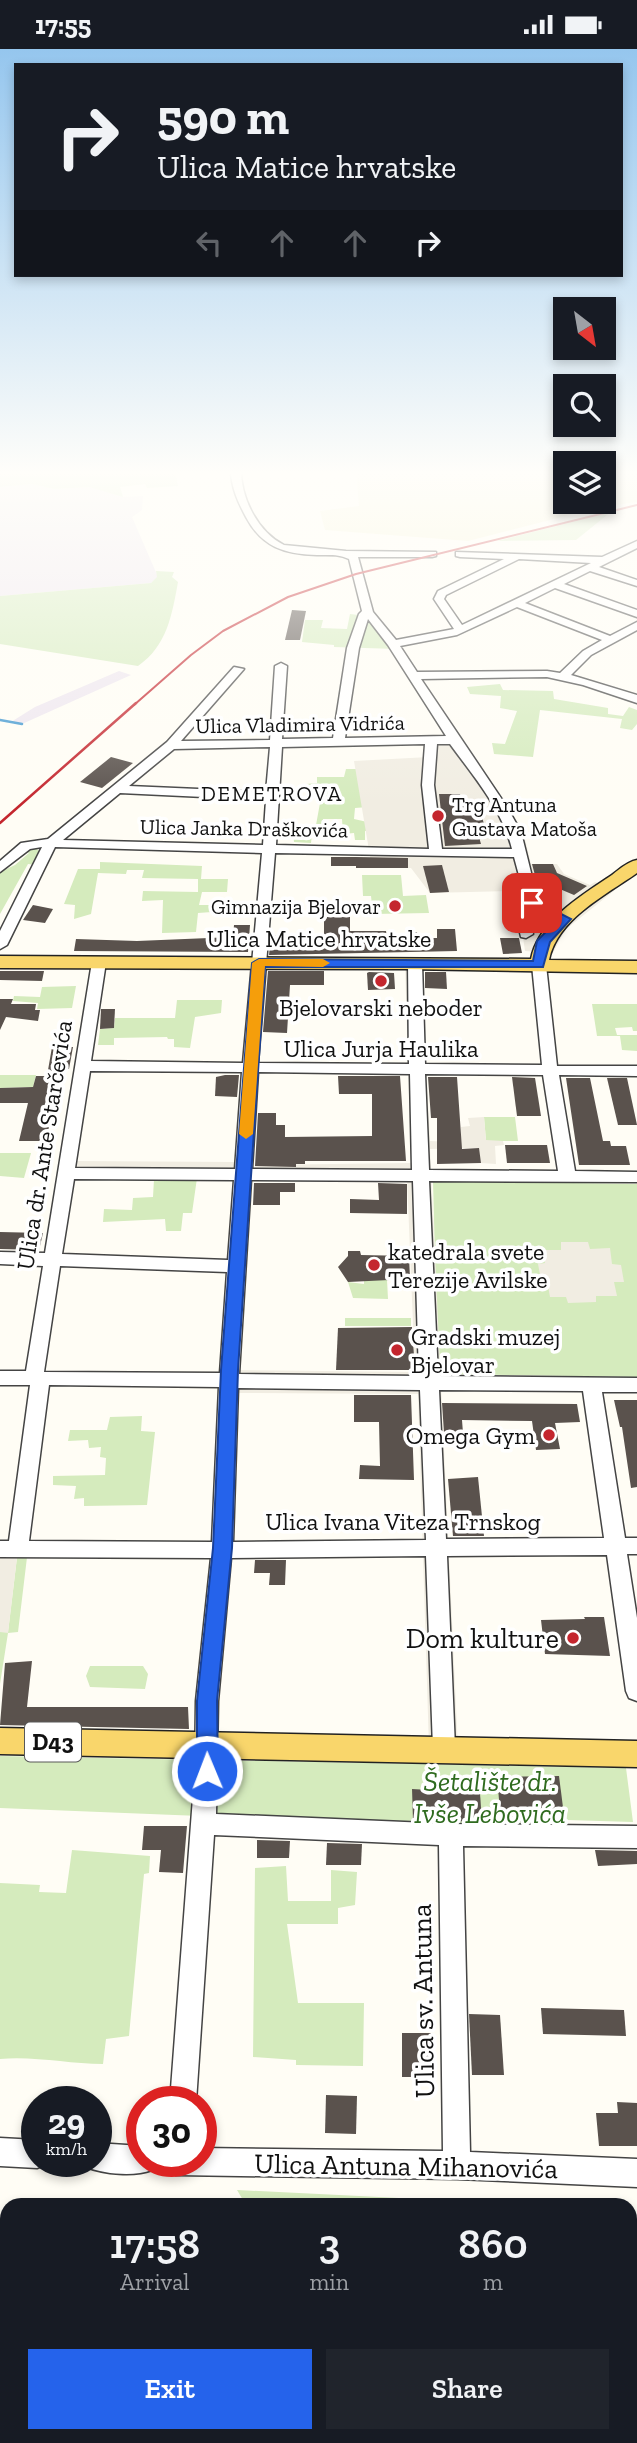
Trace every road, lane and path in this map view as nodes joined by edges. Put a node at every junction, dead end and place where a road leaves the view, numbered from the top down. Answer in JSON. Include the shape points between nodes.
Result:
{"nodes":[{"id":1,"x":359,"y":582,"type":"edge"},
{"id":2,"x":465,"y":582,"type":"edge"},
{"id":3,"x":559,"y":582,"type":"edge"},
{"id":4,"x":554,"y":584,"type":"junction"},
{"id":5,"x":516,"y":603,"type":"junction"},
{"id":6,"x":368,"y":612,"type":"junction"},
{"id":7,"x":637,"y":614,"type":"edge"},
{"id":8,"x":637,"y":625,"type":"edge"},
{"id":9,"x":460,"y":630,"type":"junction"},
{"id":10,"x":611,"y":639,"type":"junction"},
{"id":11,"x":393,"y":644,"type":"junction"},
{"id":12,"x":281,"y":666,"type":"dead end"},
{"id":13,"x":238,"y":669,"type":"dead end"},
{"id":14,"x":413,"y":676,"type":"junction"},
{"id":15,"x":564,"y":676,"type":"junction"},
{"id":16,"x":637,"y":699,"type":"edge"},
{"id":17,"x":454,"y":740,"type":"junction"},
{"id":18,"x":431,"y":741,"type":"junction"},
{"id":19,"x":338,"y":744,"type":"junction"},
{"id":20,"x":171,"y":745,"type":"junction"},
{"id":21,"x":275,"y":745,"type":"junction"},
{"id":22,"x":115,"y":789,"type":"junction"},
{"id":23,"x":272,"y":796,"type":"junction"},
{"id":24,"x":50,"y":844,"type":"junction"},
{"id":25,"x":269,"y":850,"type":"junction"},
{"id":26,"x":436,"y":853,"type":"junction"},
{"id":27,"x":520,"y":853,"type":"junction"},
{"id":28,"x":637,"y":865,"type":"edge"},
{"id":29,"x":0,"y":868,"type":"edge"},
{"id":30,"x":537,"y":907,"type":"junction"},
{"id":31,"x":565,"y":919,"type":"junction"},
{"id":32,"x":526,"y":934,"type":"dead end"},
{"id":33,"x":0,"y":945,"type":"edge"},
{"id":34,"x":0,"y":962,"type":"edge"},
{"id":35,"x":99,"y":962,"type":"junction"},
{"id":36,"x":259,"y":963,"type":"junction"},
{"id":37,"x":415,"y":963,"type":"junction"},
{"id":38,"x":539,"y":965,"type":"junction"},
{"id":39,"x":637,"y":967,"type":"edge"},
{"id":40,"x":83,"y":1066,"type":"junction"},
{"id":41,"x":250,"y":1070,"type":"junction"},
{"id":42,"x":417,"y":1071,"type":"junction"},
{"id":43,"x":550,"y":1071,"type":"junction"},
{"id":44,"x":637,"y":1071,"type":"edge"},
{"id":45,"x":244,"y":1172,"type":"junction"},
{"id":46,"x":65,"y":1173,"type":"junction"},
{"id":47,"x":422,"y":1174,"type":"junction"},
{"id":48,"x":567,"y":1177,"type":"junction"},
{"id":49,"x":637,"y":1177,"type":"edge"},
{"id":50,"x":4,"y":1260,"type":"edge"},
{"id":51,"x":53,"y":1261,"type":"junction"},
{"id":52,"x":237,"y":1266,"type":"junction"},
{"id":53,"x":0,"y":1378,"type":"edge"},
{"id":54,"x":37,"y":1378,"type":"junction"},
{"id":55,"x":229,"y":1381,"type":"junction"},
{"id":56,"x":428,"y":1384,"type":"junction"},
{"id":57,"x":592,"y":1385,"type":"junction"},
{"id":58,"x":637,"y":1385,"type":"edge"},
{"id":59,"x":438,"y":1546,"type":"junction"},
{"id":60,"x":615,"y":1546,"type":"junction"},
{"id":61,"x":637,"y":1546,"type":"edge"},
{"id":62,"x":222,"y":1548,"type":"junction"},
{"id":63,"x":6,"y":1550,"type":"edge"},
{"id":64,"x":637,"y":1691,"type":"edge"},
{"id":65,"x":0,"y":1741,"type":"edge"},
{"id":66,"x":208,"y":1745,"type":"junction"},
{"id":67,"x":443,"y":1748,"type":"junction"},
{"id":68,"x":637,"y":1754,"type":"edge"},
{"id":69,"x":203,"y":1824,"type":"junction"},
{"id":70,"x":451,"y":1835,"type":"junction"},
{"id":71,"x":637,"y":1837,"type":"edge"},
{"id":72,"x":184,"y":2086,"type":"edge"},
{"id":73,"x":0,"y":2153,"type":"edge"},
{"id":74,"x":21,"y":2154,"type":"edge"},
{"id":75,"x":217,"y":2162,"type":"edge"},
{"id":76,"x":457,"y":2165,"type":"junction"},
{"id":77,"x":637,"y":2173,"type":"edge"}],
"edges":[{"from":1,"to":6,"type":"street"},
{"from":2,"to":9,"type":"street","via":[[439,599]]},
{"from":3,"to":4,"type":"street"},
{"from":4,"to":5,"type":"street"},
{"from":4,"to":7,"type":"street"},
{"from":5,"to":9,"type":"street"},
{"from":5,"to":10,"type":"street"},
{"from":6,"to":11,"type":"street"},
{"from":6,"to":19,"type":"street","via":[[353,647]]},
{"from":8,"to":10,"type":"street"},
{"from":9,"to":11,"type":"street"},
{"from":10,"to":15,"type":"street","via":[[587,653]]},
{"from":11,"to":14,"type":"street"},
{"from":12,"to":21,"type":"street"},
{"from":13,"to":20,"type":"street"},
{"from":14,"to":15,"type":"street"},
{"from":14,"to":17,"type":"street"},
{"from":15,"to":16,"type":"street"},
{"from":17,"to":18,"type":"street"},
{"from":17,"to":27,"type":"street","via":[[501,807]]},
{"from":18,"to":19,"type":"street","name":"Ulica Vladimira Vidrića"},
{"from":18,"to":26,"type":"street","via":[[428,785]]},
{"from":19,"to":21,"type":"street","name":"Ulica Vladimira Vidrića"},
{"from":20,"to":21,"type":"street","name":"Ulica Vladimira Vidrića"},
{"from":20,"to":22,"type":"street"},
{"from":21,"to":23,"type":"street"},
{"from":22,"to":23,"type":"street"},
{"from":22,"to":24,"type":"street"},
{"from":23,"to":25,"type":"street"},
{"from":24,"to":25,"type":"street","name":"Ulica Janka Draškovića"},
{"from":24,"to":29,"type":"street","via":[[26,846]]},
{"from":24,"to":33,"type":"street"},
{"from":25,"to":26,"type":"street","name":"Ulica Janka Draškovića"},
{"from":25,"to":36,"type":"street"},
{"from":26,"to":27,"type":"street"},
{"from":27,"to":30,"type":"street","via":[[528,891]]},
{"from":28,"to":31,"type":"main road"},
{"from":30,"to":31,"type":"street"},
{"from":30,"to":32,"type":"street","via":[[523,916]]},
{"from":31,"to":38,"type":"main road","via":[[544,941]]},
{"from":34,"to":35,"type":"main road","name":"Ulica Matice hrvatske"},
{"from":35,"to":36,"type":"main road","name":"Ulica Matice hrvatske"},
{"from":35,"to":40,"type":"street","name":"Ulica dr. Ante Starčevića"},
{"from":36,"to":37,"type":"main road","name":"Ulica Matice hrvatske"},
{"from":36,"to":41,"type":"street"},
{"from":37,"to":38,"type":"main road","name":"Ulica Matice hrvatske"},
{"from":37,"to":42,"type":"street"},
{"from":38,"to":39,"type":"main road","name":"Ulica Matice hrvatske"},
{"from":38,"to":43,"type":"street"},
{"from":40,"to":41,"type":"street","name":"Ulica Jurja Haulika"},
{"from":40,"to":46,"type":"street","name":"Ulica dr. Ante Starčevića"},
{"from":41,"to":42,"type":"street","name":"Ulica Jurja Haulika"},
{"from":41,"to":45,"type":"street"},
{"from":42,"to":43,"type":"street","name":"Ulica Jurja Haulika"},
{"from":42,"to":47,"type":"street"},
{"from":43,"to":44,"type":"street","name":"Ulica Jurja Haulika"},
{"from":43,"to":48,"type":"street"},
{"from":45,"to":46,"type":"street"},
{"from":45,"to":47,"type":"street"},
{"from":45,"to":52,"type":"street"},
{"from":46,"to":51,"type":"street","name":"Ulica dr. Ante Starčevića"},
{"from":47,"to":48,"type":"street"},
{"from":47,"to":56,"type":"street"},
{"from":48,"to":49,"type":"street"},
{"from":50,"to":51,"type":"street"},
{"from":51,"to":52,"type":"street"},
{"from":51,"to":54,"type":"street","name":"Ulica dr. Ante Starčevića"},
{"from":52,"to":55,"type":"street"},
{"from":53,"to":54,"type":"street"},
{"from":54,"to":55,"type":"street"},
{"from":54,"to":63,"type":"street","name":"Ulica dr. Ante Starčevića"},
{"from":55,"to":56,"type":"street"},
{"from":55,"to":62,"type":"street"},
{"from":56,"to":57,"type":"street"},
{"from":56,"to":59,"type":"street"},
{"from":57,"to":58,"type":"street"},
{"from":57,"to":60,"type":"street"},
{"from":59,"to":60,"type":"street","name":"Ulica Ivana Viteza Trnskog"},
{"from":59,"to":62,"type":"street","name":"Ulica Ivana Viteza Trnskog"},
{"from":59,"to":67,"type":"street"},
{"from":60,"to":61,"type":"street","name":"Ulica Ivana Viteza Trnskog"},
{"from":60,"to":64,"type":"street"},
{"from":62,"to":63,"type":"street","name":"Ulica Ivana Viteza Trnskog"},
{"from":62,"to":66,"type":"street","via":[[207,1701]]},
{"from":65,"to":66,"type":"main road","number":"D43"},
{"from":66,"to":67,"type":"main road","number":"D43"},
{"from":66,"to":69,"type":"street"},
{"from":67,"to":68,"type":"main road","number":"D43"},
{"from":69,"to":70,"type":"street"},
{"from":69,"to":72,"type":"street"},
{"from":70,"to":71,"type":"street"},
{"from":70,"to":76,"type":"street","name":"Ulica sv. Antuna"},
{"from":73,"to":74,"type":"street"},
{"from":75,"to":76,"type":"street","name":"Ulica Antuna Mihanovića"},
{"from":76,"to":77,"type":"street","name":"Ulica Antuna Mihanovića"}]}
